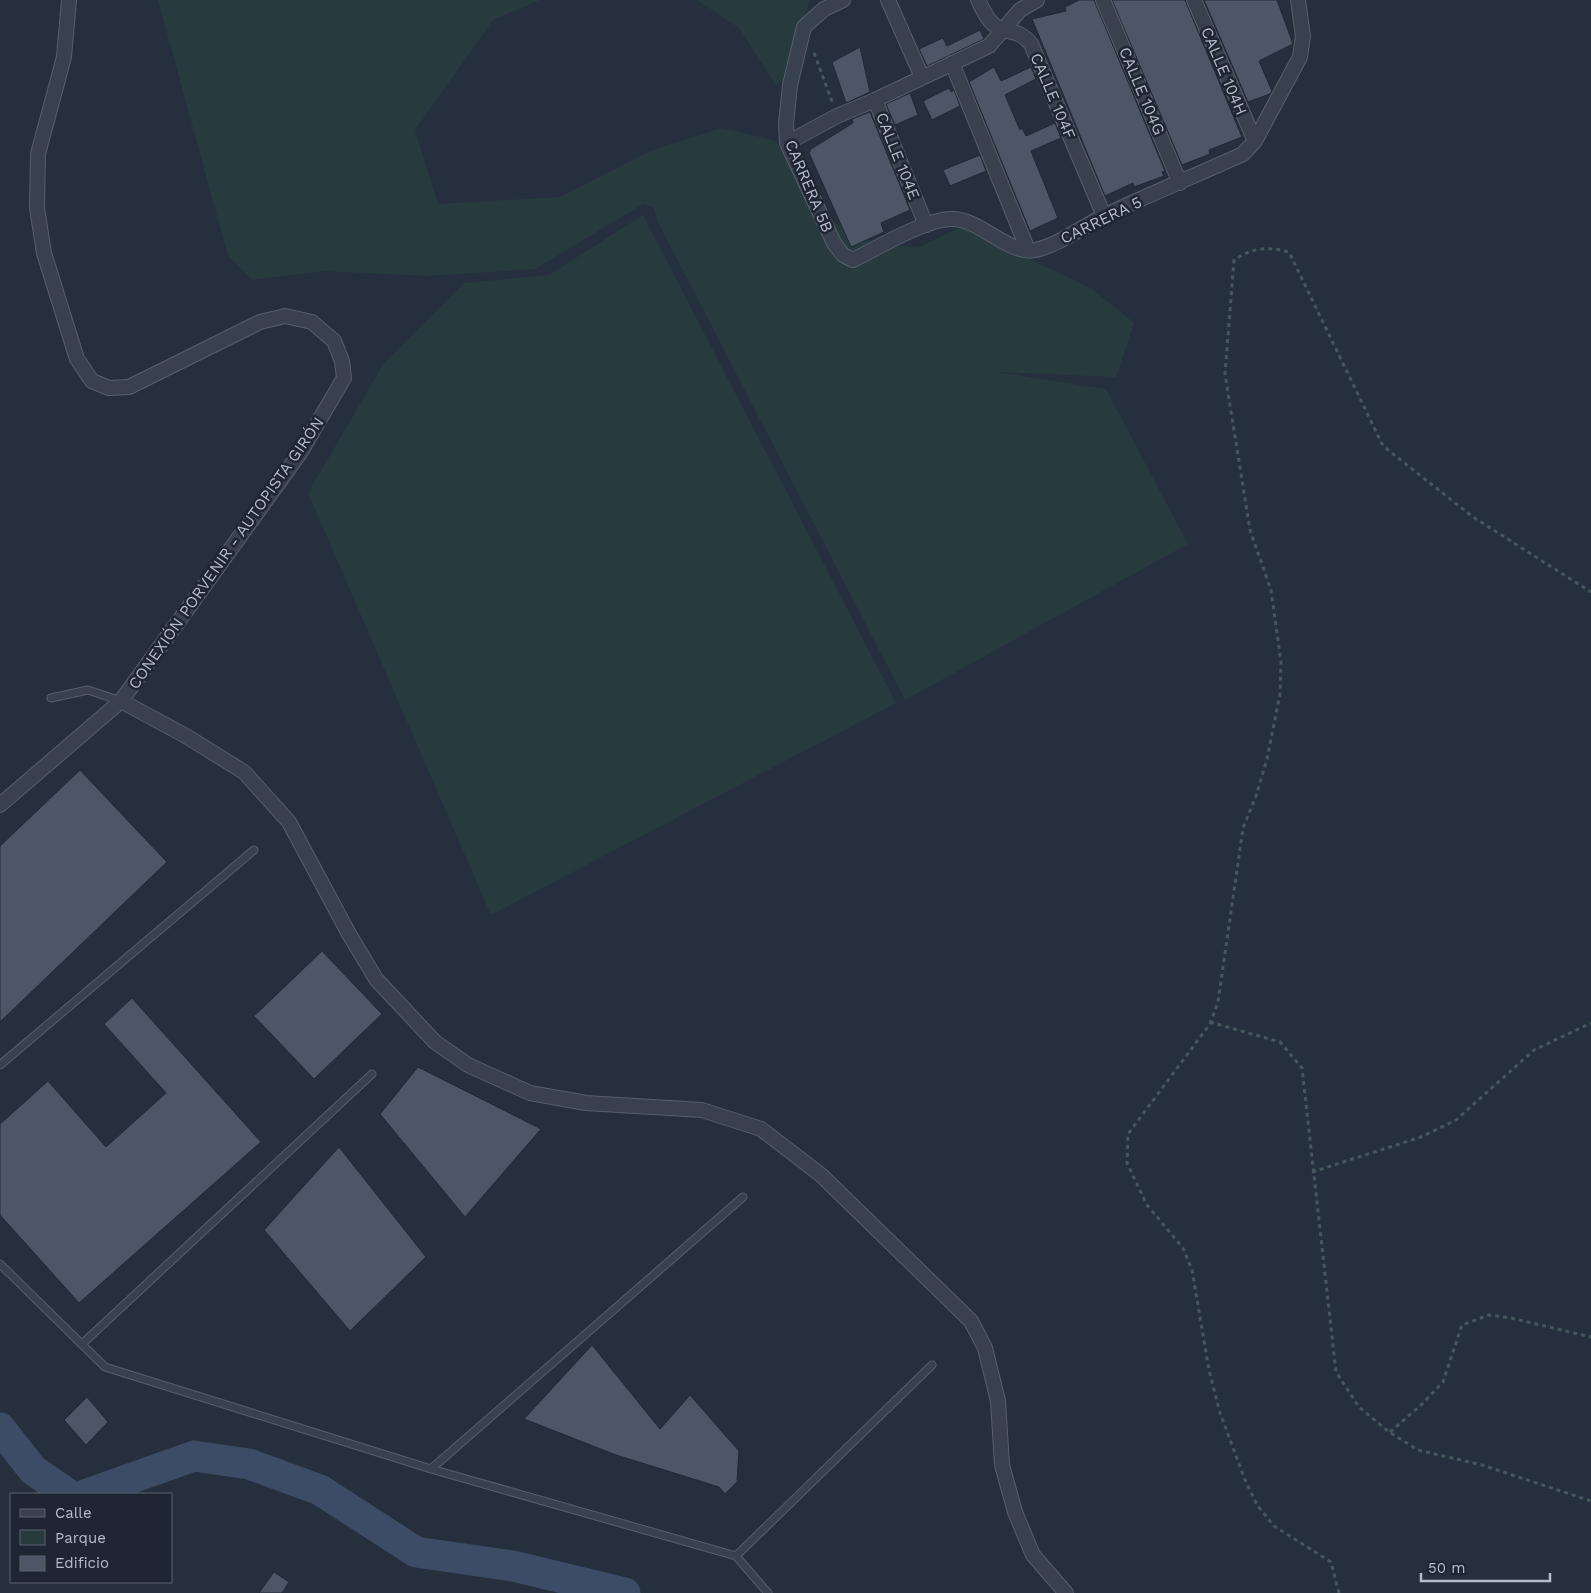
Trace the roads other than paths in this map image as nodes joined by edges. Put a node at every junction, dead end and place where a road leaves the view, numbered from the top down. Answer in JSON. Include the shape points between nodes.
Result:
{"nodes":[{"id":1,"x":69,"y":0,"type":"edge"},
{"id":2,"x":843,"y":0,"type":"edge"},
{"id":3,"x":888,"y":0,"type":"edge"},
{"id":4,"x":978,"y":0,"type":"edge"},
{"id":5,"x":1037,"y":0,"type":"edge"},
{"id":6,"x":1103,"y":0,"type":"edge"},
{"id":7,"x":1194,"y":0,"type":"edge"},
{"id":8,"x":1298,"y":0,"type":"edge"},
{"id":9,"x":1004,"y":30,"type":"junction"},
{"id":10,"x":952,"y":63,"type":"junction"},
{"id":11,"x":922,"y":77,"type":"junction"},
{"id":12,"x":875,"y":100,"type":"junction"},
{"id":13,"x":1255,"y":142,"type":"junction"},
{"id":14,"x":787,"y":143,"type":"junction"},
{"id":15,"x":1180,"y":183,"type":"junction"},
{"id":16,"x":1104,"y":216,"type":"junction"},
{"id":17,"x":926,"y":225,"type":"junction"},
{"id":18,"x":1028,"y":250,"type":"junction"},
{"id":19,"x":51,"y":698,"type":"dead end"},
{"id":20,"x":121,"y":701,"type":"junction"},
{"id":21,"x":0,"y":805,"type":"edge"},
{"id":22,"x":254,"y":850,"type":"dead end"},
{"id":23,"x":0,"y":1064,"type":"edge"},
{"id":24,"x":372,"y":1074,"type":"dead end"},
{"id":25,"x":743,"y":1196,"type":"dead end"},
{"id":26,"x":0,"y":1264,"type":"edge"},
{"id":27,"x":82,"y":1344,"type":"junction"},
{"id":28,"x":932,"y":1365,"type":"dead end"},
{"id":29,"x":431,"y":1469,"type":"junction"},
{"id":30,"x":736,"y":1556,"type":"junction"},
{"id":31,"x":768,"y":1593,"type":"edge"},
{"id":32,"x":1066,"y":1593,"type":"edge"}],
"edges":[{"from":1,"to":20,"type":"street","name":"CONEXIÓN PORVENIR - AUTOPISTA GIRÓN","via":[[64,57],[38,154],[37,208],[44,253],[77,359],[92,381],[109,388],[129,387],[260,322],[285,316],[312,322],[334,341],[342,361],[344,378],[300,453]]},
{"from":2,"to":14,"type":"street","name":"CARRERA 5B","via":[[824,9],[804,27],[790,85]]},
{"from":3,"to":11,"type":"street"},
{"from":4,"to":9,"type":"street","name":"CALLE 104F","via":[[993,24]]},
{"from":5,"to":9,"type":"street","via":[[1020,10]]},
{"from":6,"to":15,"type":"street","name":"CALLE 104G"},
{"from":7,"to":13,"type":"street","name":"CALLE 104H"},
{"from":8,"to":13,"type":"street","name":"CARRERA 5","via":[[1303,36],[1300,57]]},
{"from":9,"to":10,"type":"street","via":[[989,46]]},
{"from":9,"to":16,"type":"street","name":"CALLE 104F","via":[[1022,34],[1031,44]]},
{"from":10,"to":11,"type":"street"},
{"from":10,"to":18,"type":"street"},
{"from":11,"to":12,"type":"street"},
{"from":12,"to":14,"type":"street","name":"CALLE 104E"},
{"from":12,"to":17,"type":"street","name":"CALLE 104E"},
{"from":13,"to":15,"type":"street","name":"CARRERA 5","via":[[1243,154]]},
{"from":14,"to":17,"type":"street","name":"CARRERA 5B","via":[[834,243],[853,260]]},
{"from":15,"to":16,"type":"street","name":"CARRERA 5"},
{"from":16,"to":18,"type":"street","name":"CARRERA 5","via":[[1055,242]]},
{"from":17,"to":18,"type":"street","via":[[951,219],[965,221]]},
{"from":19,"to":20,"type":"lane","via":[[88,690]]},
{"from":20,"to":21,"type":"street","name":"CONEXIÓN PORVENIR - AUTOPISTA GIRÓN"},
{"from":20,"to":32,"type":"street","via":[[244,772],[289,822],[376,979],[435,1042],[468,1066],[530,1093],[586,1103],[702,1110],[761,1130],[821,1175],[972,1321],[985,1348],[998,1401],[1002,1465],[1015,1512],[1034,1555]]},
{"from":22,"to":23,"type":"lane"},
{"from":24,"to":27,"type":"lane"},
{"from":25,"to":29,"type":"lane"},
{"from":26,"to":27,"type":"lane"},
{"from":27,"to":29,"type":"lane","via":[[105,1367]]},
{"from":28,"to":30,"type":"lane"},
{"from":29,"to":30,"type":"lane"},
{"from":30,"to":31,"type":"lane"}]}
